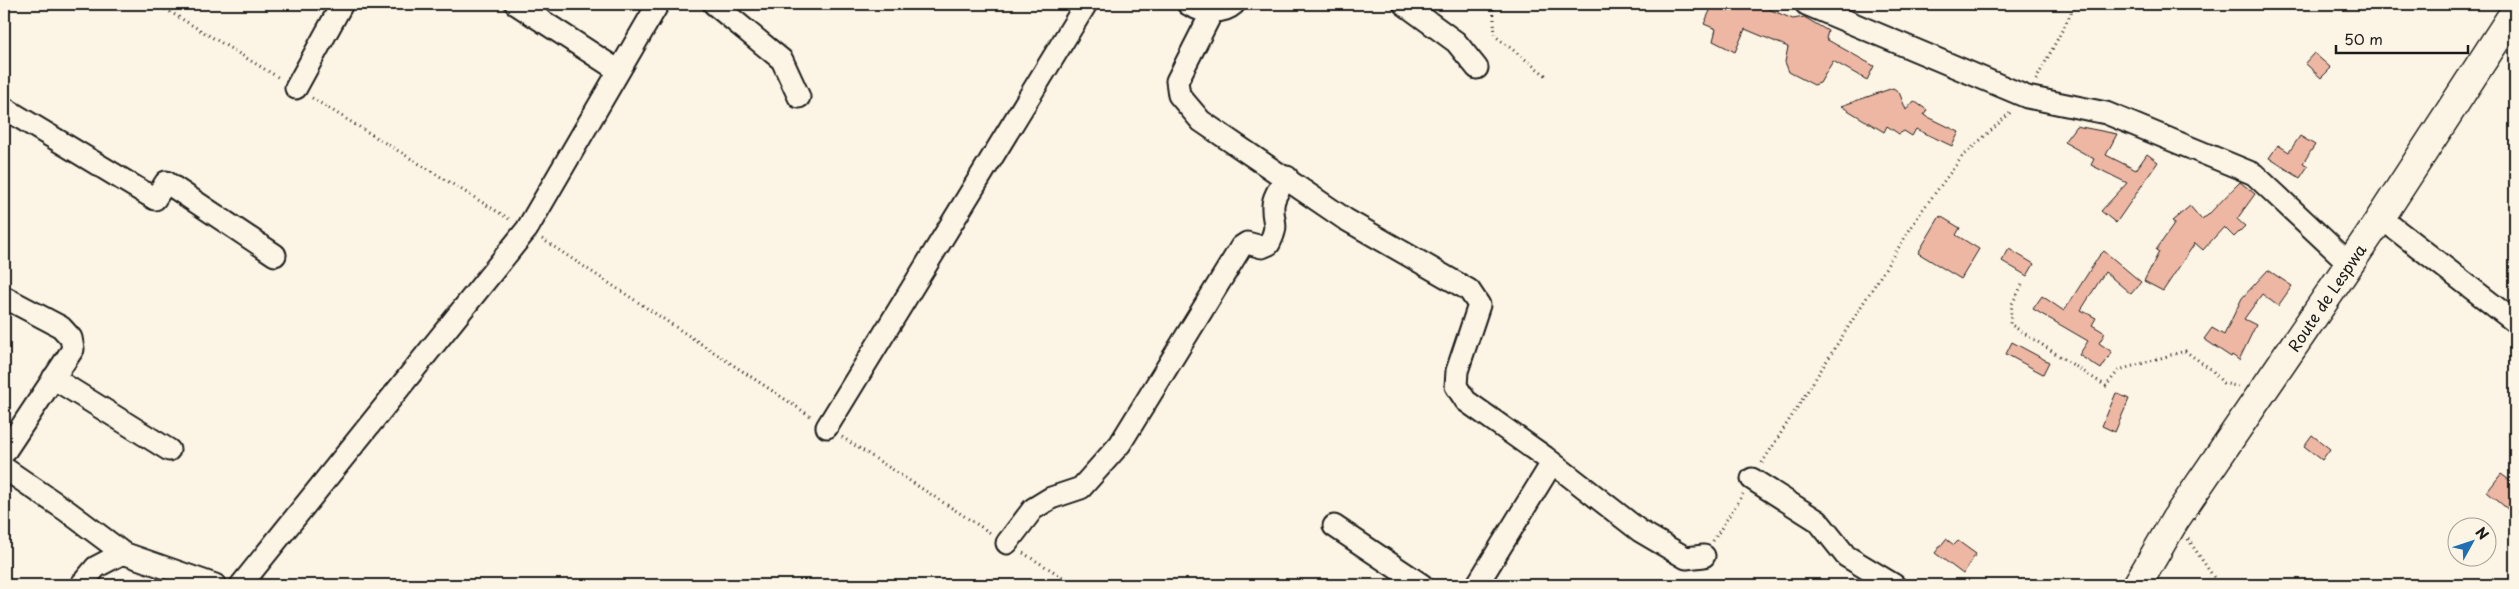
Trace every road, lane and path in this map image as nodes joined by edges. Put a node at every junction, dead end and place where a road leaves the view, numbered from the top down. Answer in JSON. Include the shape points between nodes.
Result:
{"nodes":[{"id":1,"x":157,"y":4,"type":"edge"},
{"id":2,"x":342,"y":4,"type":"edge"},
{"id":3,"x":516,"y":4,"type":"edge"},
{"id":4,"x":658,"y":4,"type":"edge"},
{"id":5,"x":714,"y":4,"type":"edge"},
{"id":6,"x":1086,"y":4,"type":"edge"},
{"id":7,"x":1188,"y":4,"type":"edge"},
{"id":8,"x":1234,"y":4,"type":"edge"},
{"id":9,"x":1404,"y":4,"type":"edge"},
{"id":10,"x":1493,"y":4,"type":"edge"},
{"id":11,"x":2076,"y":4,"type":"edge"},
{"id":12,"x":1818,"y":6,"type":"edge"},
{"id":13,"x":2515,"y":11,"type":"edge"},
{"id":14,"x":1212,"y":12,"type":"junction"},
{"id":15,"x":1477,"y":68,"type":"dead end"},
{"id":16,"x":619,"y":71,"type":"junction"},
{"id":17,"x":1548,"y":77,"type":"dead end"},
{"id":18,"x":296,"y":88,"type":"junction"},
{"id":19,"x":2027,"y":96,"type":"junction"},
{"id":20,"x":799,"y":97,"type":"dead end"},
{"id":21,"x":4,"y":108,"type":"edge"},
{"id":22,"x":1287,"y":177,"type":"junction"},
{"id":23,"x":2381,"y":218,"type":"junction"},
{"id":24,"x":527,"y":229,"type":"junction"},
{"id":25,"x":275,"y":255,"type":"dead end"},
{"id":26,"x":2350,"y":264,"type":"junction"},
{"id":27,"x":2022,"y":285,"type":"dead end"},
{"id":28,"x":4,"y":297,"type":"edge"},
{"id":29,"x":2515,"y":322,"type":"edge"},
{"id":30,"x":53,"y":378,"type":"junction"},
{"id":31,"x":2262,"y":393,"type":"junction"},
{"id":32,"x":827,"y":427,"type":"junction"},
{"id":33,"x":169,"y":450,"type":"dead end"},
{"id":34,"x":4,"y":452,"type":"edge"},
{"id":35,"x":1552,"y":462,"type":"junction"},
{"id":36,"x":4,"y":468,"type":"edge"},
{"id":37,"x":1752,"y":479,"type":"junction"},
{"id":38,"x":2175,"y":520,"type":"junction"},
{"id":39,"x":1334,"y":526,"type":"dead end"},
{"id":40,"x":1007,"y":543,"type":"junction"},
{"id":41,"x":123,"y":553,"type":"junction"},
{"id":42,"x":1704,"y":556,"type":"joint"},
{"id":43,"x":81,"y":585,"type":"edge"},
{"id":44,"x":215,"y":585,"type":"edge"},
{"id":45,"x":241,"y":585,"type":"edge"},
{"id":46,"x":1076,"y":585,"type":"edge"},
{"id":47,"x":1422,"y":585,"type":"edge"},
{"id":48,"x":1477,"y":585,"type":"edge"},
{"id":49,"x":1894,"y":585,"type":"edge"},
{"id":50,"x":2137,"y":585,"type":"edge"},
{"id":51,"x":2219,"y":585,"type":"edge"}],
"edges":[{"from":1,"to":18,"type":"path"},
{"from":2,"to":18,"type":"street"},
{"from":3,"to":16,"type":"street"},
{"from":4,"to":16,"type":"street"},
{"from":5,"to":20,"type":"street","via":[[782,60]]},
{"from":6,"to":32,"type":"street"},
{"from":7,"to":14,"type":"street"},
{"from":8,"to":14,"type":"street"},
{"from":9,"to":15,"type":"street","via":[[1456,42]]},
{"from":10,"to":17,"type":"path","via":[[1495,36]]},
{"from":11,"to":19,"type":"path"},
{"from":12,"to":19,"type":"street"},
{"from":13,"to":23,"type":"street","name":"Route de Lespwa"},
{"from":14,"to":22,"type":"street","via":[[1177,81],[1179,95],[1201,121]]},
{"from":16,"to":24,"type":"street"},
{"from":18,"to":24,"type":"path"},
{"from":19,"to":26,"type":"street","via":[[2106,113],[2254,174]]},
{"from":19,"to":37,"type":"path","via":[[1962,158],[1921,212]]},
{"from":21,"to":25,"type":"street","via":[[155,199],[166,182]]},
{"from":22,"to":35,"type":"street","via":[[1345,219],[1469,290],[1479,305],[1457,372],[1456,386],[1466,401]]},
{"from":22,"to":40,"type":"street","via":[[1272,207],[1276,222],[1269,244],[1241,247],[1120,444],[1082,488],[1051,498],[1033,509]]},
{"from":23,"to":26,"type":"street","name":"Route de Lespwa"},
{"from":23,"to":29,"type":"street"},
{"from":24,"to":32,"type":"path"},
{"from":24,"to":45,"type":"street"},
{"from":26,"to":31,"type":"street","name":"Route de Lespwa"},
{"from":27,"to":31,"type":"path","via":[[2012,304],[2010,324],[2106,386],[2119,370],[2185,351],[2212,370],[2224,384]]},
{"from":28,"to":30,"type":"street","via":[[61,327],[71,338],[73,349]]},
{"from":30,"to":33,"type":"street"},
{"from":30,"to":34,"type":"street"},
{"from":31,"to":38,"type":"street","name":"Route de Lespwa"},
{"from":32,"to":40,"type":"path"},
{"from":35,"to":42,"type":"street","via":[[1640,531],[1686,558]]},
{"from":35,"to":48,"type":"street"},
{"from":36,"to":41,"type":"street"},
{"from":37,"to":42,"type":"path"},
{"from":37,"to":49,"type":"street","via":[[1818,521],[1846,556]]},
{"from":38,"to":50,"type":"street","name":"Route de Lespwa"},
{"from":38,"to":51,"type":"path"},
{"from":39,"to":47,"type":"street"},
{"from":40,"to":46,"type":"path"},
{"from":41,"to":43,"type":"street","via":[[96,568]]},
{"from":41,"to":44,"type":"street"}]}
